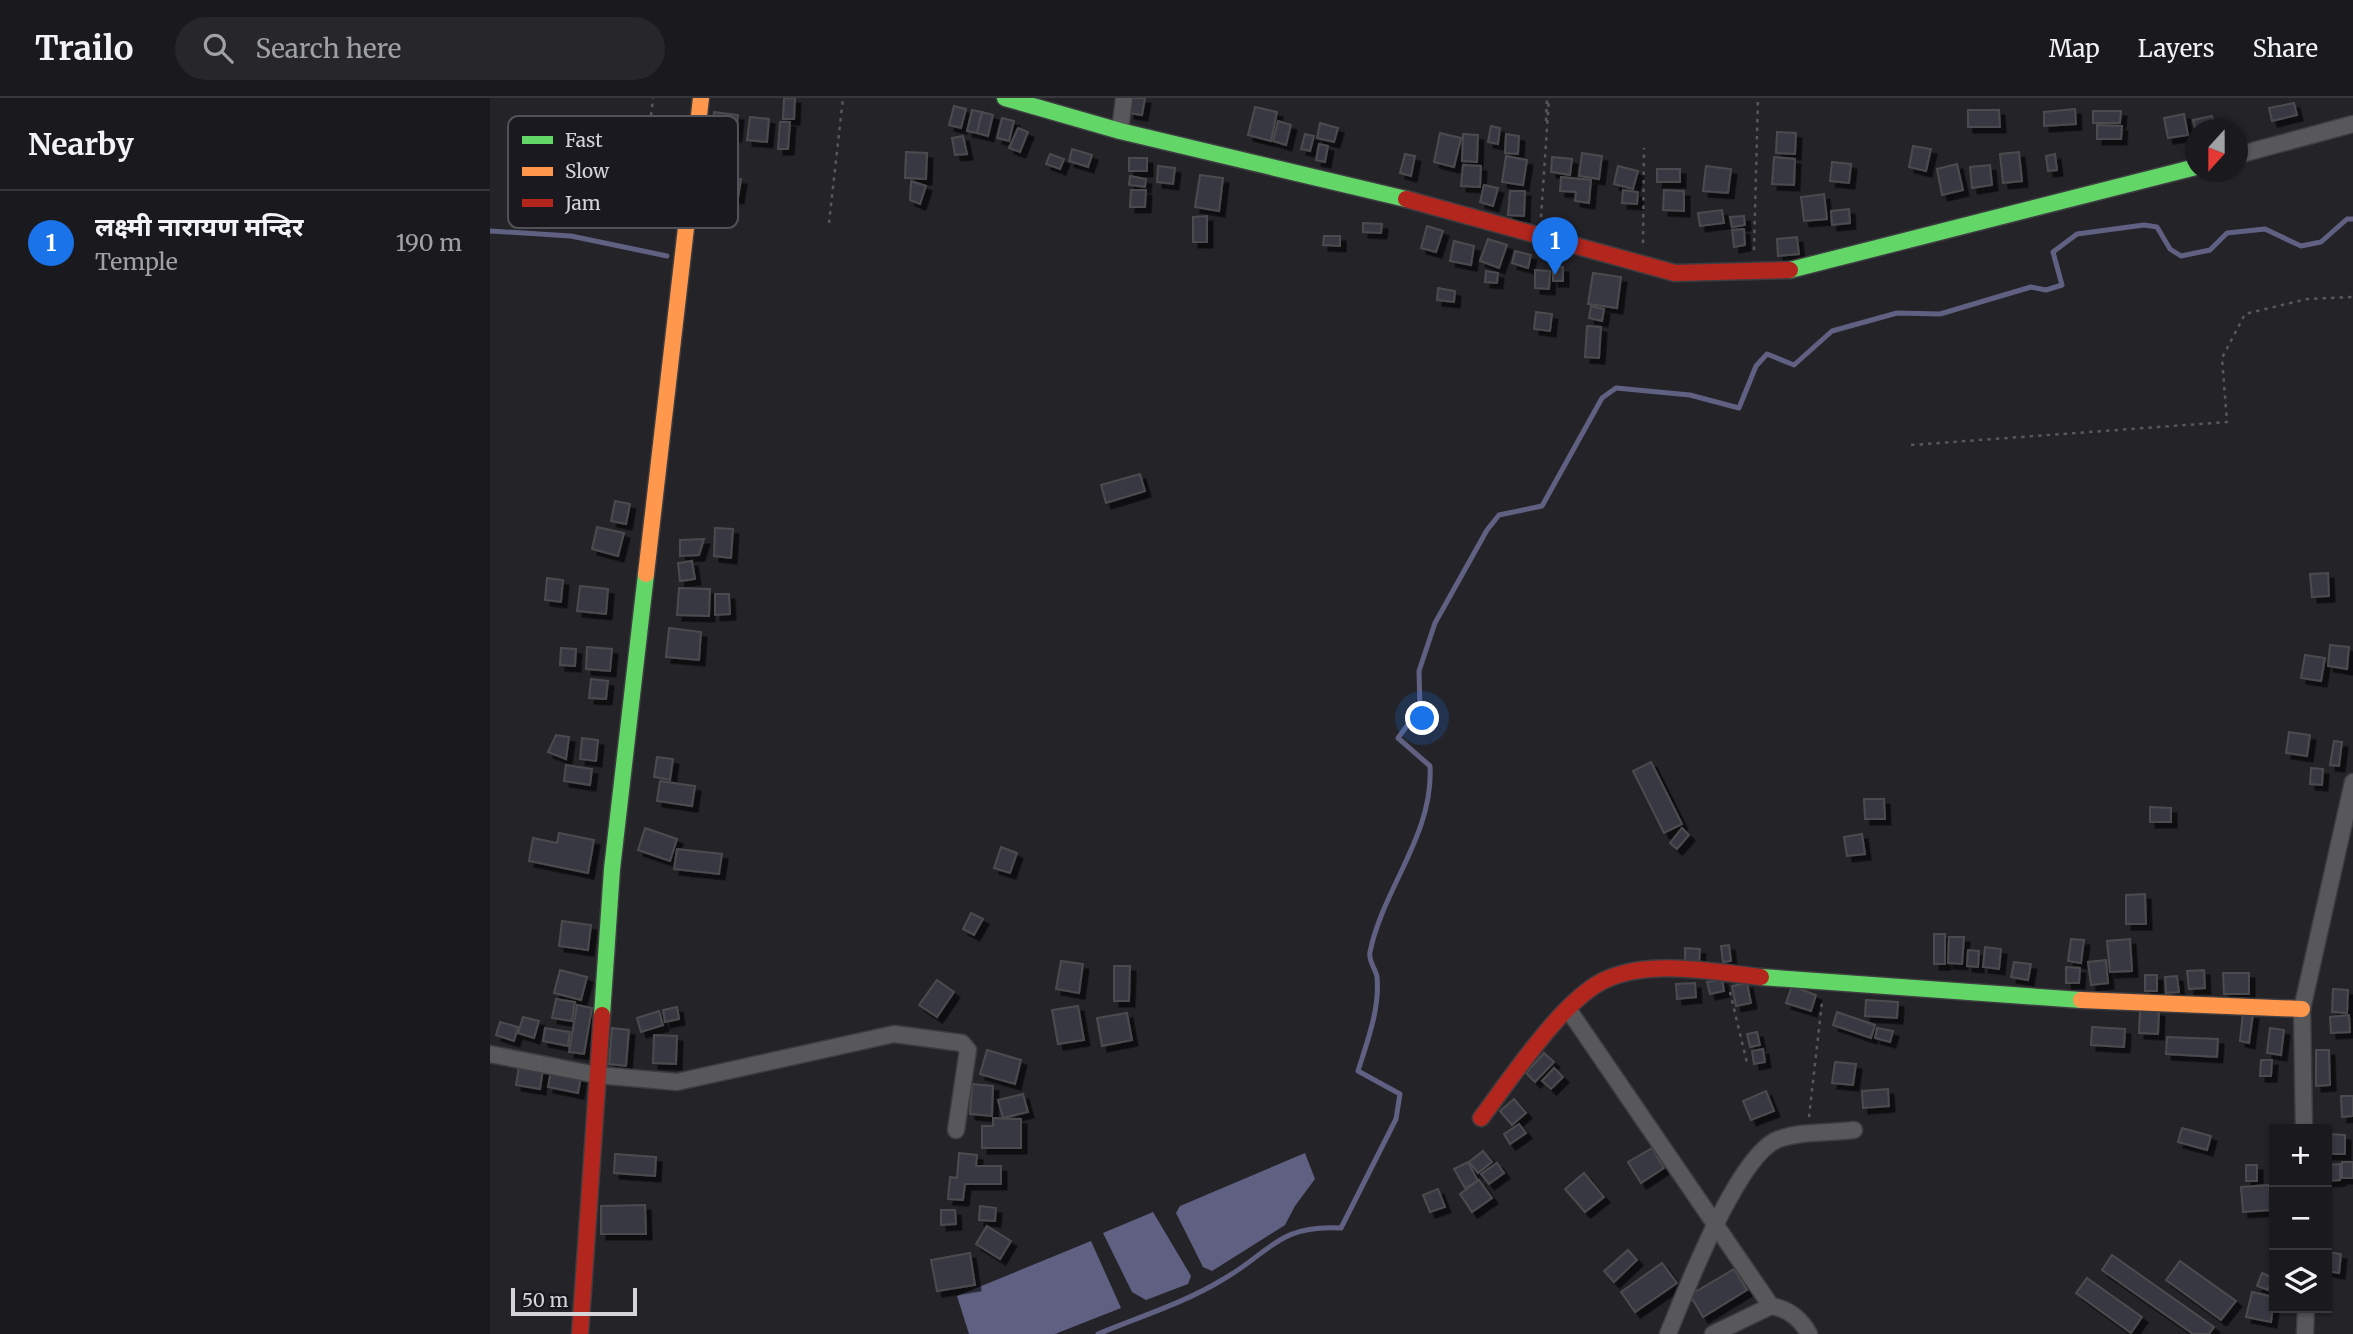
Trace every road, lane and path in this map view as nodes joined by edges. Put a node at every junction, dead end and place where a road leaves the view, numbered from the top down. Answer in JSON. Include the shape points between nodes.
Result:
{"nodes":[{"id":1,"x":653,"y":98,"type":"edge"},
{"id":2,"x":701,"y":98,"type":"edge"},
{"id":3,"x":843,"y":98,"type":"edge"},
{"id":4,"x":1005,"y":98,"type":"edge"},
{"id":5,"x":1124,"y":98,"type":"edge"},
{"id":6,"x":1548,"y":98,"type":"edge"},
{"id":7,"x":1758,"y":98,"type":"edge"},
{"id":8,"x":651,"y":116,"type":"edge"},
{"id":9,"x":699,"y":116,"type":"edge"},
{"id":10,"x":2353,"y":124,"type":"edge"},
{"id":11,"x":1120,"y":131,"type":"junction"},
{"id":12,"x":1644,"y":148,"type":"dead end"},
{"id":13,"x":2248,"y":152,"type":"edge"},
{"id":14,"x":2185,"y":170,"type":"edge"},
{"id":15,"x":829,"y":223,"type":"dead end"},
{"id":16,"x":686,"y":228,"type":"edge"},
{"id":17,"x":1540,"y":236,"type":"junction"},
{"id":18,"x":1643,"y":264,"type":"junction"},
{"id":19,"x":1754,"y":271,"type":"junction"},
{"id":20,"x":2353,"y":297,"type":"edge"},
{"id":21,"x":1911,"y":445,"type":"dead end"},
{"id":22,"x":2353,"y":782,"type":"edge"},
{"id":23,"x":1726,"y":975,"type":"junction"},
{"id":24,"x":1823,"y":985,"type":"junction"},
{"id":25,"x":1568,"y":1009,"type":"junction"},
{"id":26,"x":2302,"y":1009,"type":"junction"},
{"id":27,"x":490,"y":1054,"type":"edge"},
{"id":28,"x":1747,"y":1063,"type":"dead end"},
{"id":29,"x":597,"y":1075,"type":"junction"},
{"id":30,"x":1481,"y":1118,"type":"dead end"},
{"id":31,"x":2304,"y":1124,"type":"edge"},
{"id":32,"x":956,"y":1130,"type":"dead end"},
{"id":33,"x":1854,"y":1130,"type":"dead end"},
{"id":34,"x":1800,"y":1134,"type":"junction"},
{"id":35,"x":1715,"y":1220,"type":"junction"},
{"id":36,"x":1771,"y":1306,"type":"junction"},
{"id":37,"x":2306,"y":1313,"type":"edge"},
{"id":38,"x":580,"y":1334,"type":"edge"},
{"id":39,"x":1668,"y":1334,"type":"edge"},
{"id":40,"x":1713,"y":1334,"type":"edge"},
{"id":41,"x":1809,"y":1334,"type":"edge"},
{"id":42,"x":2305,"y":1334,"type":"edge"}],
"edges":[{"from":1,"to":8,"type":"path"},
{"from":2,"to":9,"type":"street"},
{"from":3,"to":15,"type":"path"},
{"from":4,"to":11,"type":"street"},
{"from":5,"to":11,"type":"street"},
{"from":6,"to":17,"type":"path"},
{"from":7,"to":19,"type":"path"},
{"from":10,"to":13,"type":"street"},
{"from":11,"to":17,"type":"street","via":[[1336,180]]},
{"from":12,"to":18,"type":"path"},
{"from":14,"to":19,"type":"street","via":[[1796,270]]},
{"from":16,"to":29,"type":"street","via":[[612,869]]},
{"from":17,"to":18,"type":"street"},
{"from":18,"to":19,"type":"street","via":[[1675,273]]},
{"from":20,"to":21,"type":"path","via":[[2307,299],[2245,314],[2222,358],[2227,422]]},
{"from":22,"to":26,"type":"street"},
{"from":23,"to":24,"type":"street"},
{"from":23,"to":25,"type":"street","via":[[1642,970],[1605,979]]},
{"from":23,"to":28,"type":"path"},
{"from":24,"to":26,"type":"street","via":[[1856,982],[2107,1002]]},
{"from":24,"to":34,"type":"path","via":[[1808,1128]]},
{"from":25,"to":30,"type":"street"},
{"from":25,"to":35,"type":"street"},
{"from":26,"to":31,"type":"street"},
{"from":27,"to":29,"type":"street"},
{"from":29,"to":32,"type":"street","via":[[689,1082],[894,1034],[962,1043],[968,1050]]},
{"from":29,"to":38,"type":"street"},
{"from":33,"to":34,"type":"street"},
{"from":34,"to":35,"type":"street","via":[[1776,1139],[1762,1150]]},
{"from":35,"to":36,"type":"street"},
{"from":35,"to":39,"type":"street"},
{"from":36,"to":40,"type":"street"},
{"from":36,"to":41,"type":"street","via":[[1803,1323]]},
{"from":37,"to":42,"type":"street"}]}
